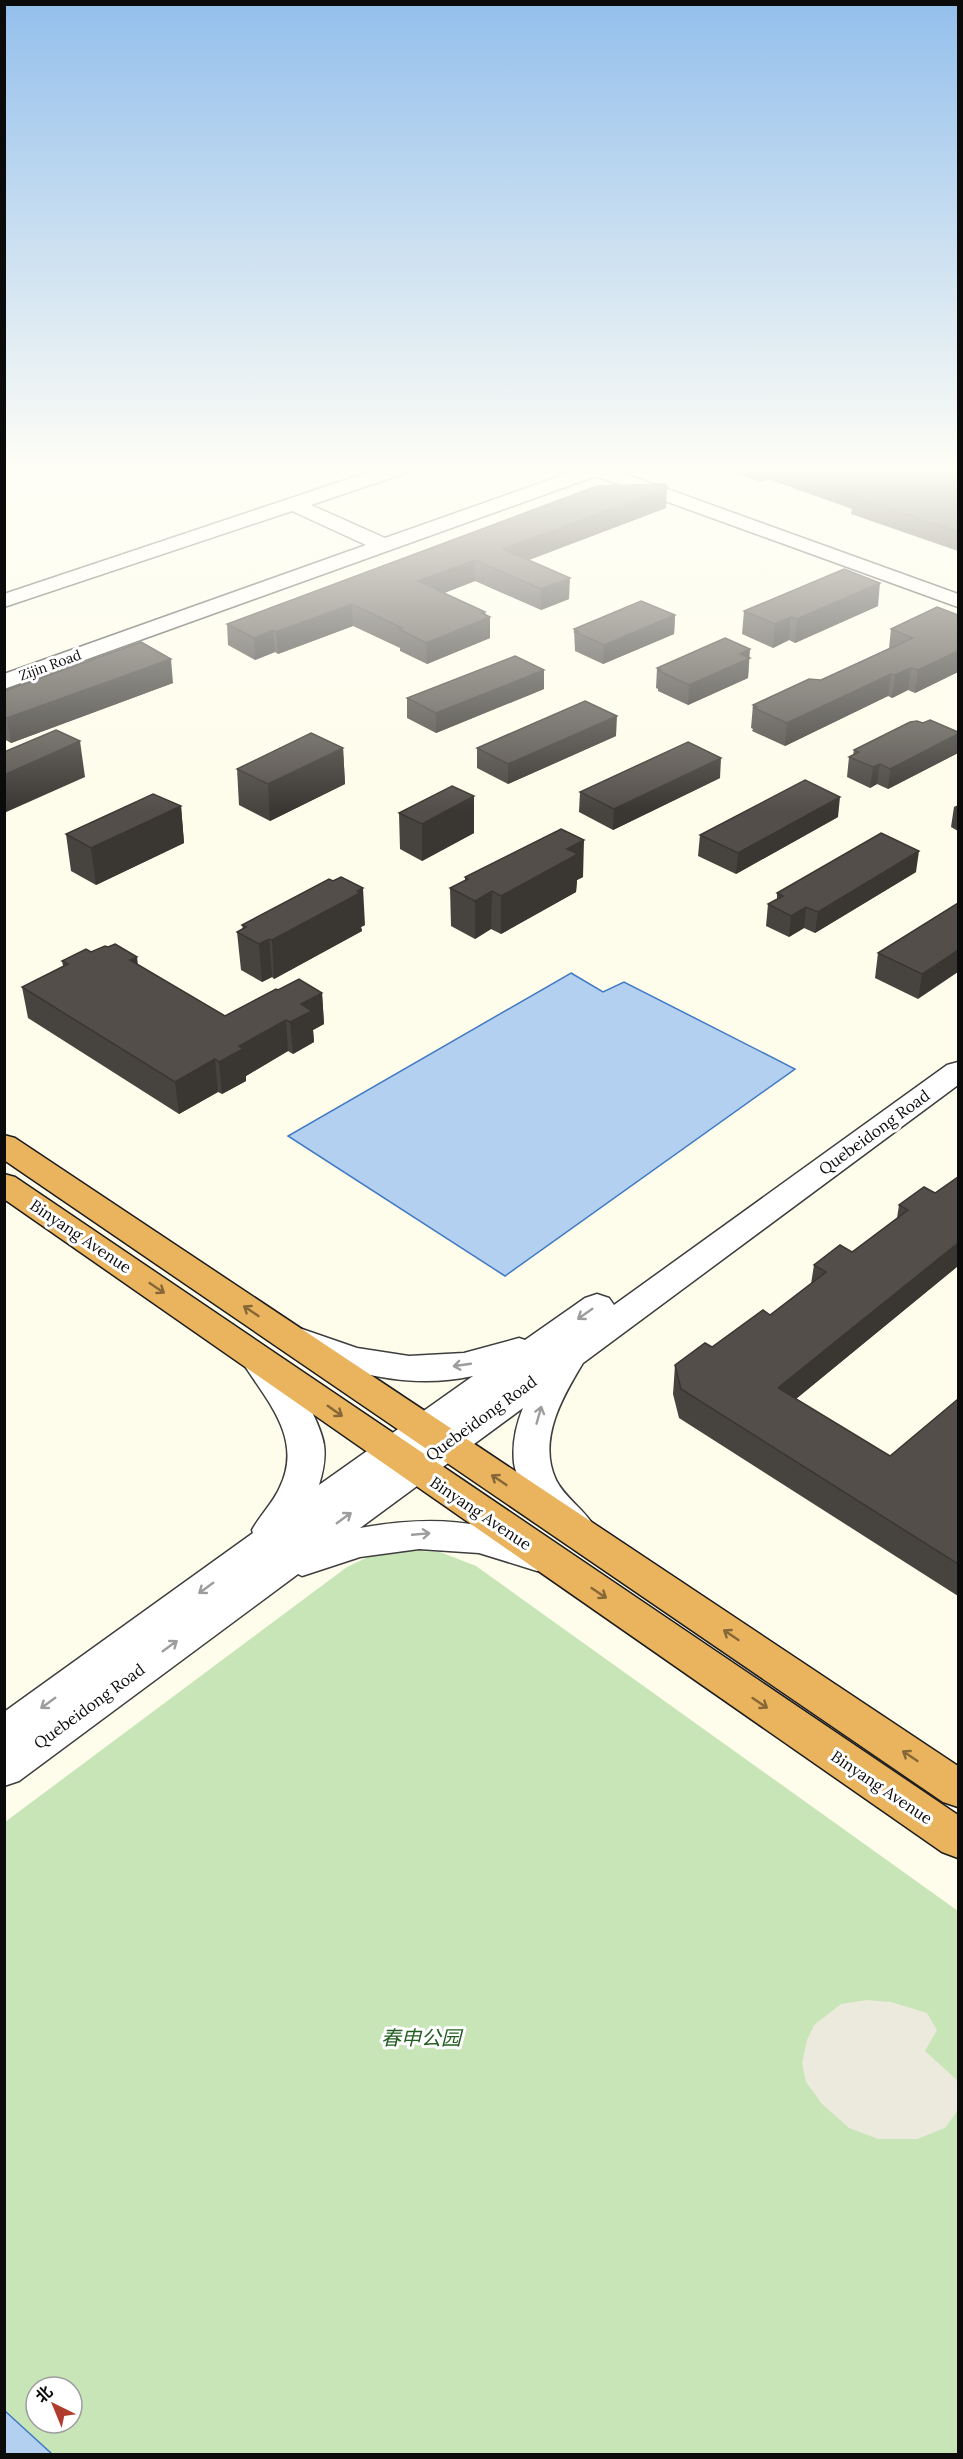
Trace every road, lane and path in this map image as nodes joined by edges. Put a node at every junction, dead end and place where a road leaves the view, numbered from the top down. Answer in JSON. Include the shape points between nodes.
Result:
{"nodes":[{"id":1,"x":62,"y":582,"type":"edge"},
{"id":2,"x":270,"y":582,"type":"edge"},
{"id":3,"x":278,"y":582,"type":"edge"},
{"id":4,"x":905,"y":582,"type":"edge"},
{"id":5,"x":940,"y":582,"type":"edge"},
{"id":6,"x":958,"y":588,"type":"edge"},
{"id":7,"x":4,"y":601,"type":"edge"},
{"id":8,"x":958,"y":601,"type":"edge"},
{"id":9,"x":4,"y":672,"type":"edge"},
{"id":10,"x":4,"y":682,"type":"edge"},
{"id":11,"x":958,"y":1050,"type":"edge"},
{"id":12,"x":958,"y":1071,"type":"edge"},
{"id":13,"x":4,"y":1145,"type":"edge"},
{"id":14,"x":4,"y":1184,"type":"edge"},
{"id":15,"x":288,"y":1335,"type":"junction"},
{"id":16,"x":567,"y":1341,"type":"junction"},
{"id":17,"x":254,"y":1354,"type":"junction"},
{"id":18,"x":434,"y":1436,"type":"junction"},
{"id":19,"x":403,"y":1459,"type":"junction"},
{"id":20,"x":586,"y":1538,"type":"junction"},
{"id":21,"x":560,"y":1566,"type":"junction"},
{"id":22,"x":254,"y":1568,"type":"junction"},
{"id":23,"x":4,"y":1735,"type":"edge"},
{"id":24,"x":4,"y":1768,"type":"edge"},
{"id":25,"x":958,"y":1789,"type":"edge"},
{"id":26,"x":958,"y":1839,"type":"edge"}],
"edges":[{"from":1,"to":7,"type":"street"},
{"from":2,"to":9,"type":"street"},
{"from":3,"to":10,"type":"street","name":"Zijin Road"},
{"from":4,"to":8,"type":"street"},
{"from":5,"to":6,"type":"street"},
{"from":11,"to":16,"type":"street","name":"Quebeidong Road","one_way":true},
{"from":12,"to":16,"type":"street","name":"Quebeidong Road"},
{"from":15,"to":13,"type":"highway","name":"Binyang Avenue","one_way":true},
{"from":14,"to":17,"type":"highway","name":"Binyang Avenue","one_way":true},
{"from":16,"to":15,"type":"street","one_way":true,"via":[[498,1358],[422,1370],[373,1365],[328,1353]]},
{"from":15,"to":18,"type":"highway","name":"Binyang Avenue"},
{"from":16,"to":18,"type":"street","name":"Quebeidong Road"},
{"from":20,"to":16,"type":"street","one_way":true,"via":[[537,1479],[532,1448],[538,1413]]},
{"from":17,"to":19,"type":"highway","name":"Binyang Avenue","one_way":true},
{"from":17,"to":22,"type":"street","via":[[298,1414],[308,1449],[302,1479],[289,1509]]},
{"from":18,"to":19,"type":"street","name":"Quebeidong Road"},
{"from":20,"to":18,"type":"highway","name":"Binyang Avenue","one_way":true},
{"from":19,"to":21,"type":"highway","name":"Binyang Avenue"},
{"from":19,"to":22,"type":"street","name":"Quebeidong Road"},
{"from":25,"to":20,"type":"highway","name":"Binyang Avenue","one_way":true},
{"from":22,"to":21,"type":"street","one_way":true,"via":[[387,1537],[431,1533],[474,1535],[514,1545]]},
{"from":21,"to":26,"type":"highway","name":"Binyang Avenue","one_way":true},
{"from":22,"to":23,"type":"street","name":"Quebeidong Road","one_way":true},
{"from":24,"to":22,"type":"street","name":"Quebeidong Road","one_way":true}]}
